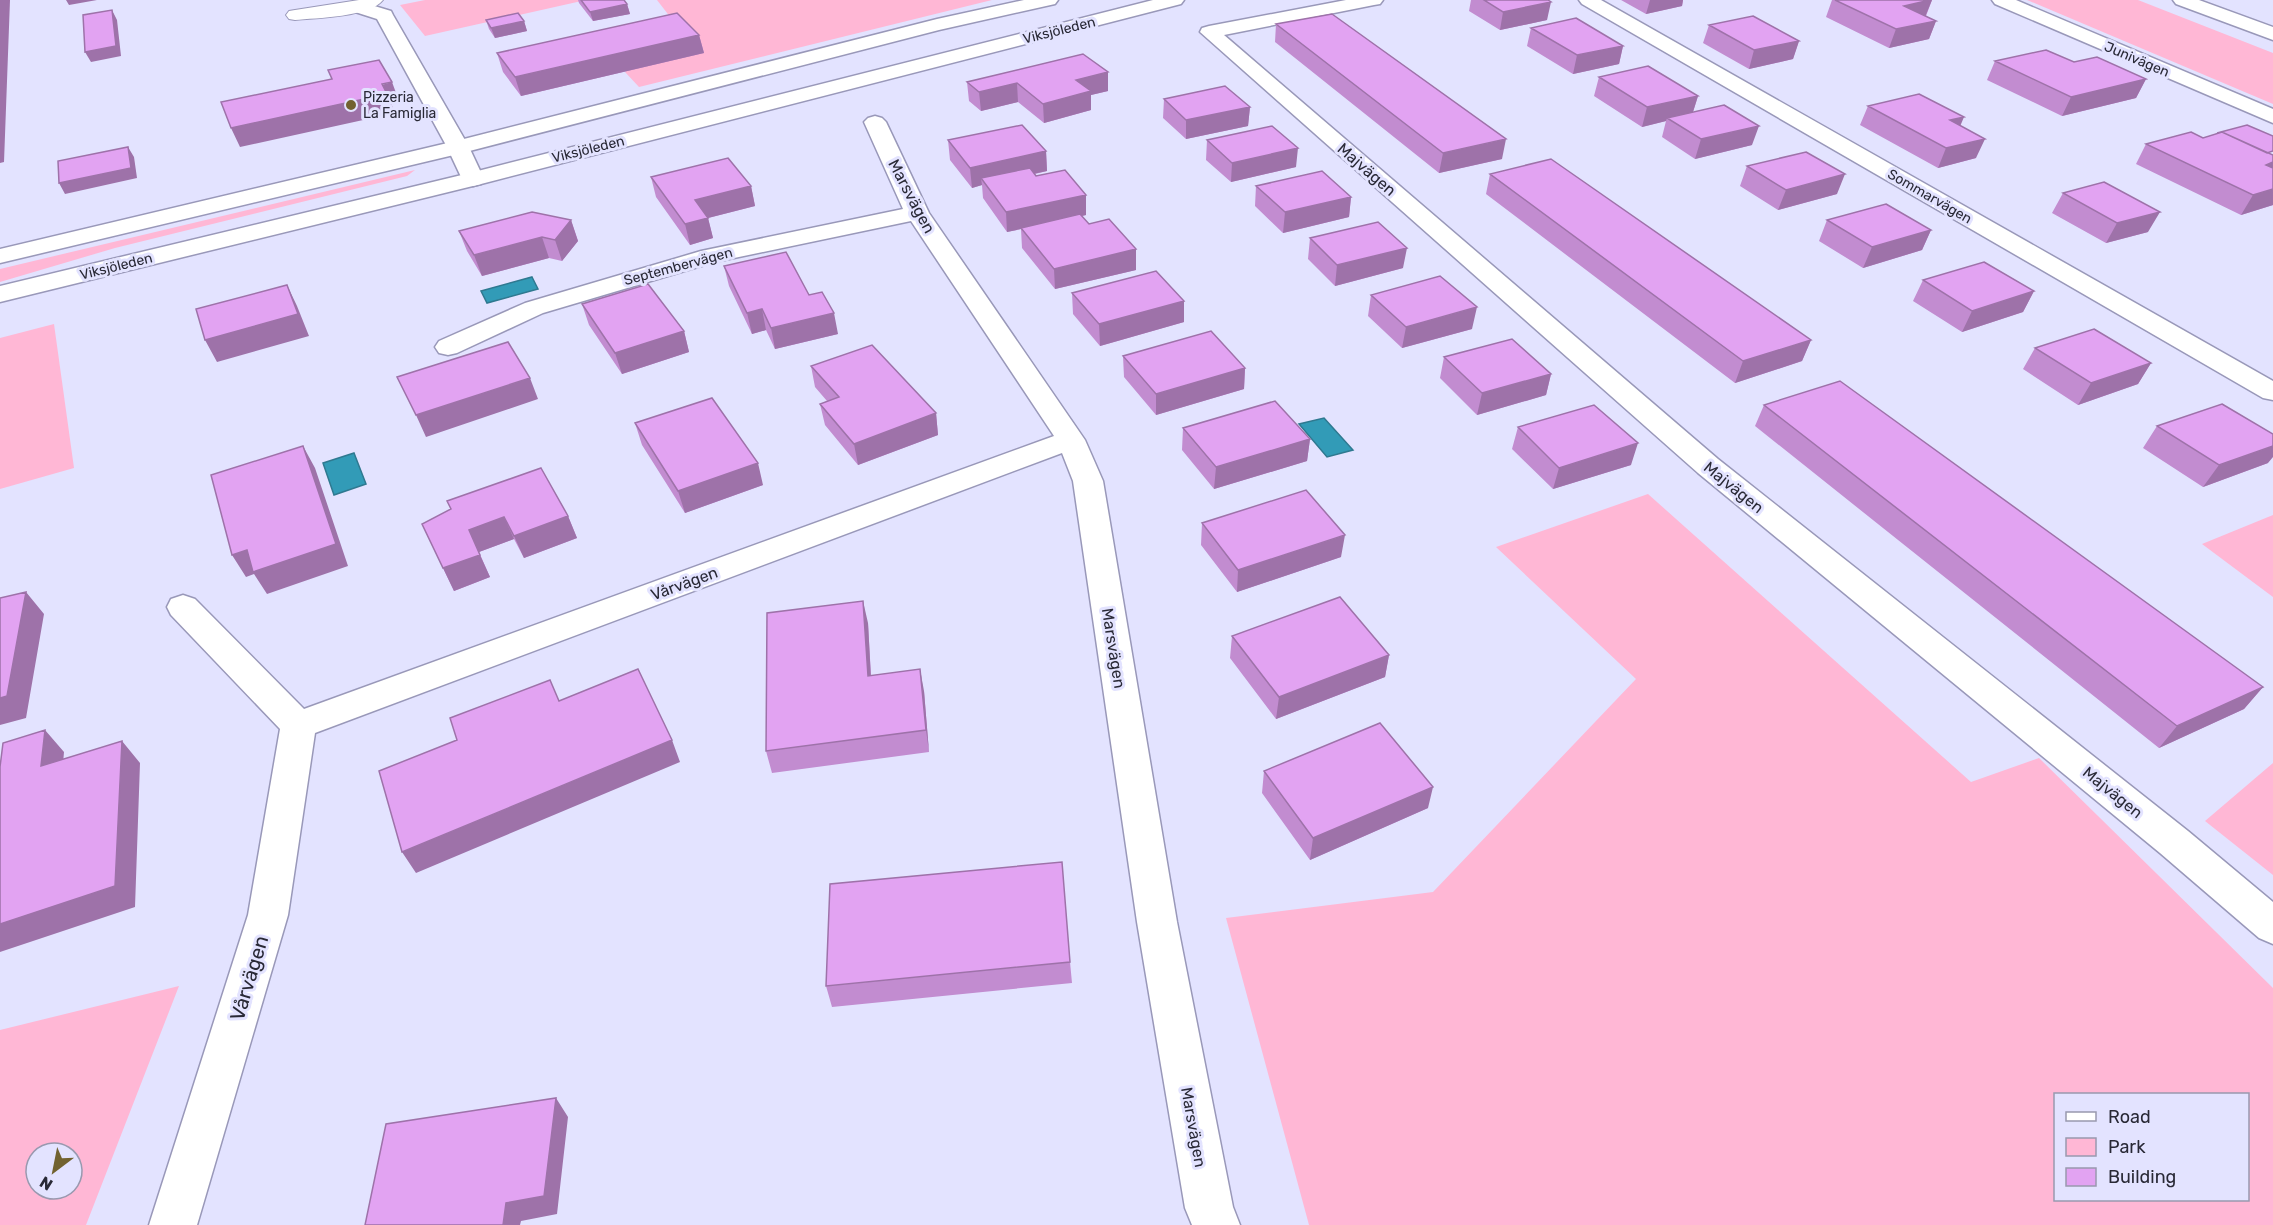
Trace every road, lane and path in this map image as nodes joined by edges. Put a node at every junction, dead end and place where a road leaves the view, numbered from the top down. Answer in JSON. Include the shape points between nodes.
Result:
{"nodes":[{"id":1,"x":1049,"y":0,"type":"edge"},
{"id":2,"x":1175,"y":0,"type":"edge"},
{"id":3,"x":1374,"y":0,"type":"edge"},
{"id":4,"x":1588,"y":0,"type":"edge"},
{"id":5,"x":2001,"y":0,"type":"edge"},
{"id":6,"x":2182,"y":0,"type":"edge"},
{"id":7,"x":2204,"y":0,"type":"edge"},
{"id":8,"x":366,"y":4,"type":"edge"},
{"id":9,"x":295,"y":15,"type":"dead end"},
{"id":10,"x":2273,"y":28,"type":"edge"},
{"id":11,"x":2273,"y":34,"type":"edge"},
{"id":12,"x":2273,"y":117,"type":"edge"},
{"id":13,"x":875,"y":122,"type":"dead end"},
{"id":14,"x":459,"y":147,"type":"junction"},
{"id":15,"x":473,"y":179,"type":"junction"},
{"id":16,"x":917,"y":213,"type":"junction"},
{"id":17,"x":0,"y":256,"type":"edge"},
{"id":18,"x":0,"y":294,"type":"edge"},
{"id":19,"x":448,"y":347,"type":"dead end"},
{"id":20,"x":2273,"y":392,"type":"edge"},
{"id":21,"x":1071,"y":440,"type":"junction"},
{"id":22,"x":183,"y":607,"type":"dead end"},
{"id":23,"x":298,"y":725,"type":"junction"},
{"id":24,"x":2273,"y":926,"type":"edge"},
{"id":25,"x":173,"y":1225,"type":"edge"},
{"id":26,"x":1216,"y":1225,"type":"edge"}],
"edges":[{"from":1,"to":14,"type":"street","name":"Viksjöleden"},
{"from":2,"to":15,"type":"street","name":"Viksjöleden"},
{"from":3,"to":24,"type":"street","name":"Majvägen","via":[[1209,32],[1708,466]]},
{"from":4,"to":20,"type":"street","name":"Sommarvägen"},
{"from":5,"to":12,"type":"street","name":"Junivägen"},
{"from":6,"to":11,"type":"street"},
{"from":7,"to":10,"type":"street"},
{"from":8,"to":9,"type":"lane"},
{"from":8,"to":14,"type":"street","via":[[384,15]]},
{"from":13,"to":16,"type":"street","name":"Marsvägen"},
{"from":14,"to":15,"type":"street"},
{"from":14,"to":17,"type":"street","name":"Viksjöleden"},
{"from":15,"to":18,"type":"street","name":"Viksjöleden"},
{"from":16,"to":19,"type":"street","name":"Septembervägen","via":[[710,255],[534,308]]},
{"from":16,"to":21,"type":"street","name":"Marsvägen"},
{"from":21,"to":23,"type":"street","name":"Vårvägen"},
{"from":21,"to":26,"type":"street","name":"Marsvägen","via":[[1088,481],[1157,922],[1209,1208]]},
{"from":22,"to":23,"type":"street"},
{"from":23,"to":25,"type":"street","name":"Vårvägen","via":[[268,915]]}]}
